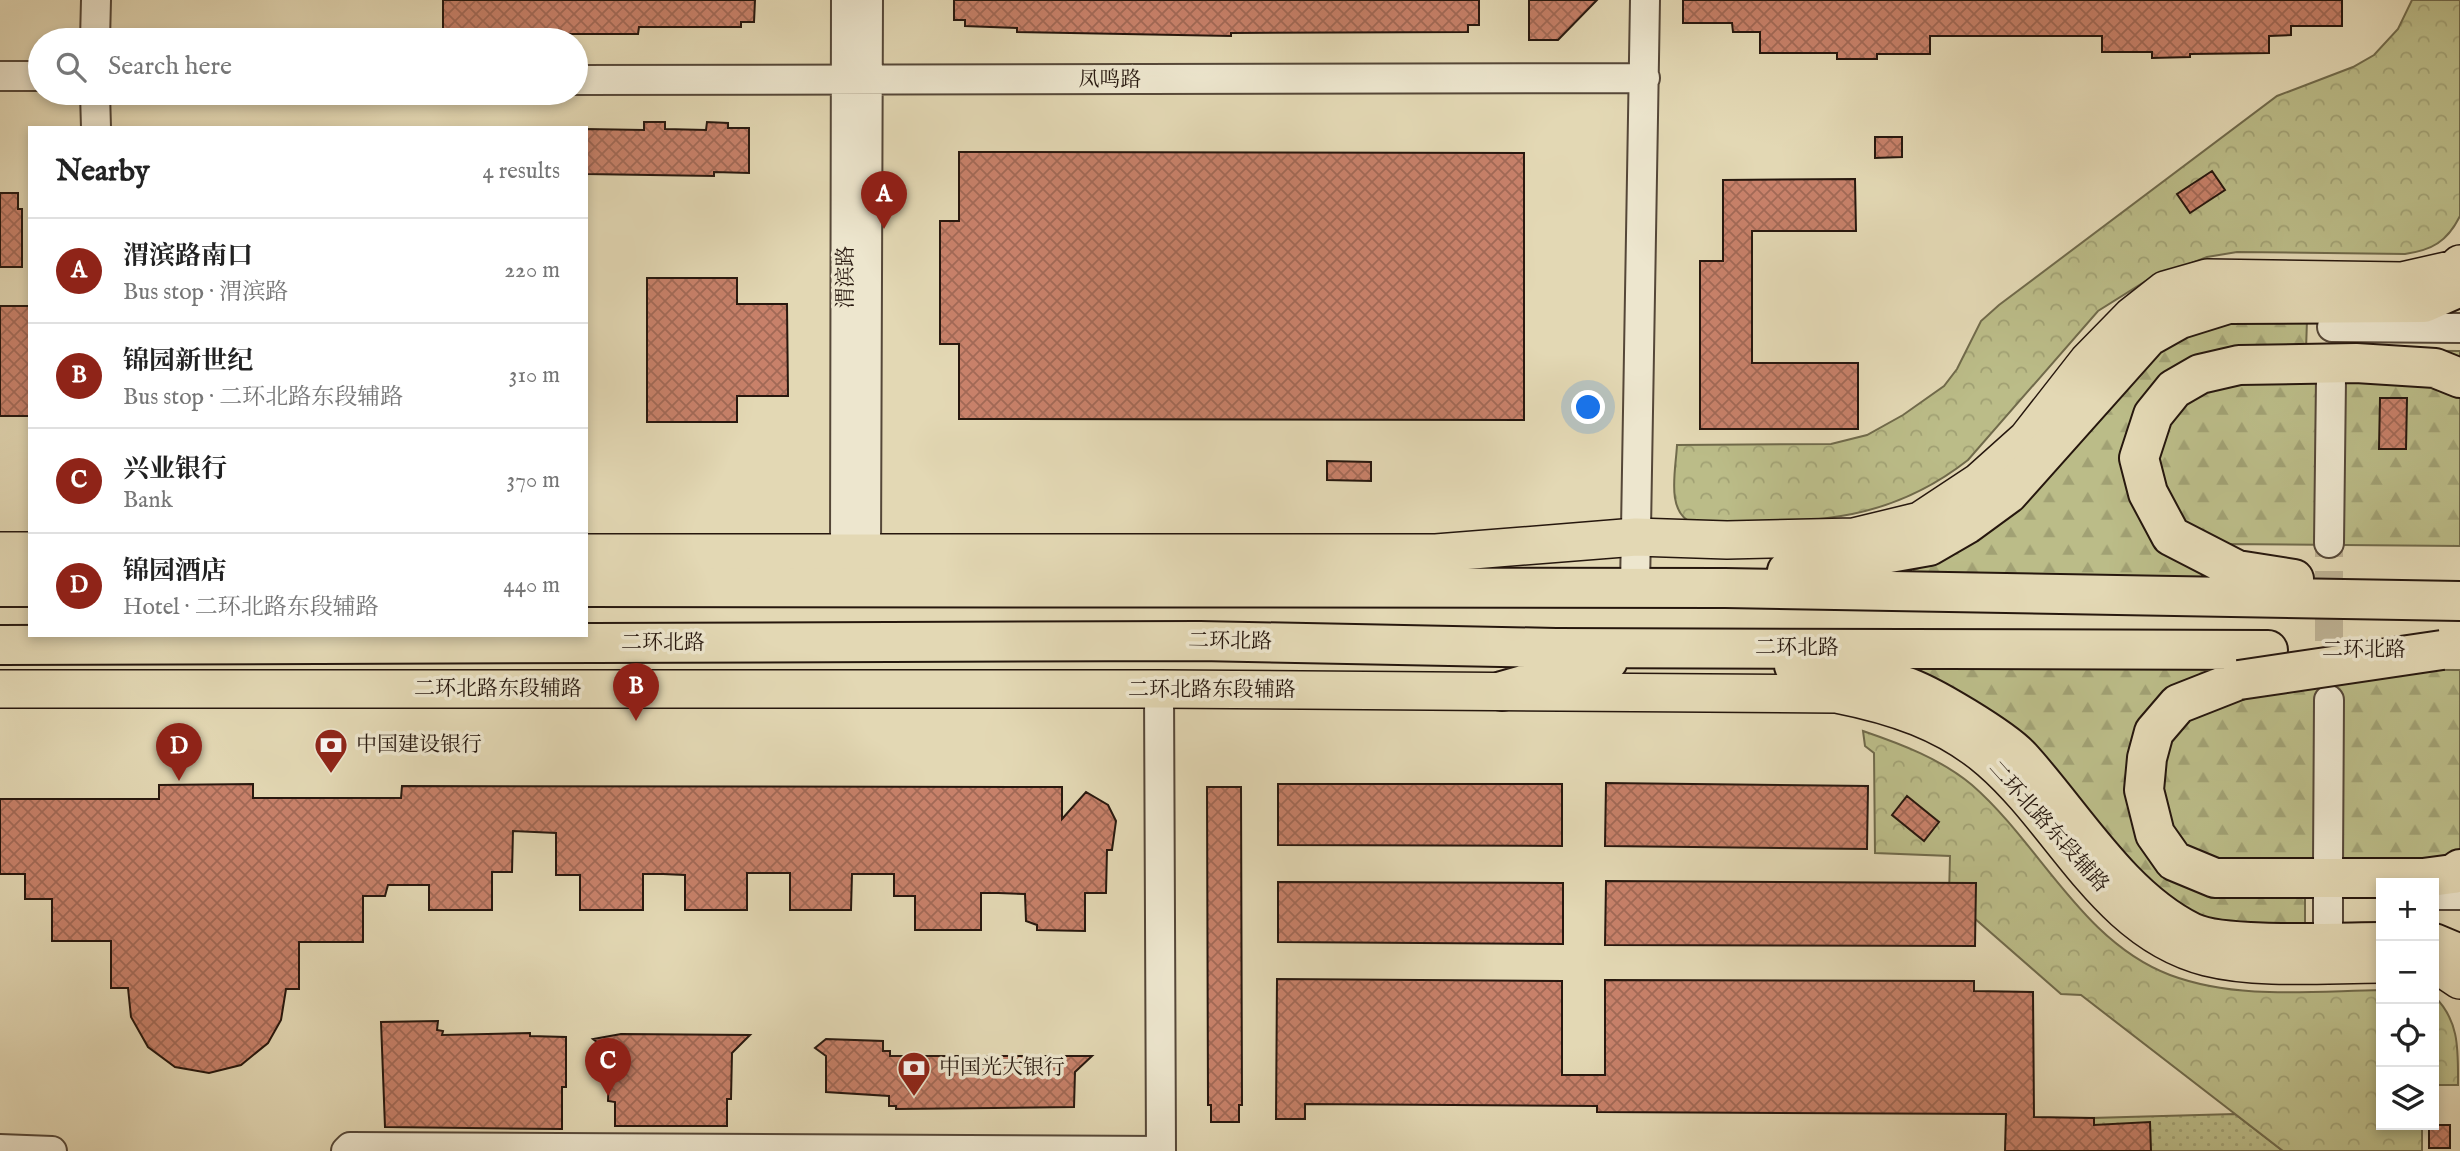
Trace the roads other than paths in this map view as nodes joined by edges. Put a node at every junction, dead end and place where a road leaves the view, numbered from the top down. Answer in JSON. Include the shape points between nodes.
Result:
{"nodes":[{"id":1,"x":96,"y":0,"type":"edge"},
{"id":2,"x":846,"y":0,"type":"edge"},
{"id":3,"x":868,"y":0,"type":"edge"},
{"id":4,"x":1645,"y":0,"type":"edge"},
{"id":5,"x":95,"y":28,"type":"edge"},
{"id":6,"x":0,"y":76,"type":"edge"},
{"id":7,"x":28,"y":76,"type":"edge"},
{"id":8,"x":1645,"y":78,"type":"junction"},
{"id":9,"x":588,"y":79,"type":"edge"},
{"id":10,"x":857,"y":81,"type":"junction"},
{"id":11,"x":95,"y":105,"type":"edge"},
{"id":12,"x":96,"y":126,"type":"edge"},
{"id":13,"x":2460,"y":264,"type":"edge"},
{"id":14,"x":2460,"y":287,"type":"edge"},
{"id":15,"x":2460,"y":328,"type":"edge"},
{"id":16,"x":2331,"y":331,"type":"dead end"},
{"id":17,"x":2460,"y":378,"type":"edge"},
{"id":18,"x":2331,"y":379,"type":"dead end"},
{"id":19,"x":1636,"y":537,"type":"junction"},
{"id":20,"x":2329,"y":543,"type":"tunnel mouth"},
{"id":21,"x":0,"y":551,"type":"edge"},
{"id":22,"x":28,"y":551,"type":"edge"},
{"id":23,"x":588,"y":553,"type":"edge"},
{"id":24,"x":855,"y":554,"type":"junction"},
{"id":25,"x":0,"y":587,"type":"edge"},
{"id":26,"x":28,"y":587,"type":"edge"},
{"id":27,"x":588,"y":587,"type":"edge"},
{"id":28,"x":1650,"y":587,"type":"junction"},
{"id":29,"x":2449,"y":601,"type":"edge"},
{"id":30,"x":0,"y":645,"type":"edge"},
{"id":31,"x":1656,"y":648,"type":"junction"},
{"id":32,"x":1695,"y":648,"type":"junction"},
{"id":33,"x":2451,"y":650,"type":"edge"},
{"id":34,"x":0,"y":690,"type":"edge"},
{"id":35,"x":1159,"y":690,"type":"junction"},
{"id":36,"x":1503,"y":691,"type":"junction"},
{"id":37,"x":2329,"y":700,"type":"tunnel mouth"},
{"id":38,"x":2328,"y":864,"type":"dead end"},
{"id":39,"x":2460,"y":869,"type":"edge"},
{"id":40,"x":2376,"y":894,"type":"edge"},
{"id":41,"x":2439,"y":895,"type":"edge"},
{"id":42,"x":2460,"y":895,"type":"edge"},
{"id":43,"x":2328,"y":928,"type":"dead end"},
{"id":44,"x":2376,"y":942,"type":"edge"},
{"id":45,"x":2439,"y":943,"type":"edge"},
{"id":46,"x":2460,"y":954,"type":"edge"},
{"id":47,"x":2376,"y":964,"type":"edge"},
{"id":48,"x":2439,"y":969,"type":"edge"},
{"id":49,"x":2460,"y":980,"type":"edge"},
{"id":50,"x":0,"y":1149,"type":"edge"},
{"id":51,"x":52,"y":1151,"type":"edge"},
{"id":52,"x":346,"y":1151,"type":"edge"},
{"id":53,"x":1161,"y":1151,"type":"edge"}],
"edges":[{"from":1,"to":5,"type":"street"},
{"from":2,"to":10,"type":"street","name":"渭滨路"},
{"from":3,"to":10,"type":"street","name":"渭滨路"},
{"from":4,"to":8,"type":"street"},
{"from":6,"to":7,"type":"street"},
{"from":8,"to":10,"type":"street","name":"凤鸣路"},
{"from":8,"to":19,"type":"street"},
{"from":9,"to":10,"type":"street","name":"凤鸣路"},
{"from":10,"to":24,"type":"street","name":"渭滨路"},
{"from":11,"to":12,"type":"street"},
{"from":13,"to":19,"type":"main road","via":[[2402,281],[2332,285],[2207,278],[2165,290],[2088,361],[2027,439],[1979,482],[1920,521],[1854,537]]},
{"from":14,"to":28,"type":"highway","via":[[2424,303],[2228,304],[2180,318],[2148,337],[2008,494],[1929,546]]},
{"from":15,"to":16,"type":"street"},
{"from":17,"to":29,"type":"highway","via":[[2435,368],[2356,363],[2239,365],[2200,373],[2174,389],[2153,415],[2140,458],[2148,493],[2171,536],[2237,570]]},
{"from":18,"to":20,"type":"street"},
{"from":19,"to":24,"type":"main road","via":[[1436,553]]},
{"from":19,"to":28,"type":"street"},
{"from":21,"to":22,"type":"main road"},
{"from":23,"to":24,"type":"main road"},
{"from":25,"to":26,"type":"highway"},
{"from":27,"to":28,"type":"highway"},
{"from":28,"to":29,"type":"highway"},
{"from":30,"to":31,"type":"highway","name":"二环北路","via":[[1200,641]]},
{"from":31,"to":32,"type":"highway","name":"二环北路"},
{"from":31,"to":36,"type":"highway"},
{"from":32,"to":33,"type":"highway","name":"二环北路","bridge":true},
{"from":32,"to":44,"type":"highway","via":[[1906,686],[1970,722],[2019,755],[2088,840],[2154,910],[2193,933],[2246,941]]},
{"from":33,"to":39,"type":"highway","bridge":true,"via":[[2239,680],[2178,704],[2154,732],[2144,790],[2155,834],[2174,860],[2215,878],[2423,878]]},
{"from":34,"to":35,"type":"main road","name":"二环北路东段辅路"},
{"from":35,"to":36,"type":"main road","name":"二环北路东段辅路"},
{"from":35,"to":53,"type":"street"},
{"from":36,"to":47,"type":"main road","name":"二环北路东段辅路","via":[[1837,694],[1876,701],[1954,734],[1991,761],[2118,905],[2170,943],[2206,957],[2241,962]]},
{"from":37,"to":38,"type":"street"},
{"from":40,"to":43,"type":"street","via":[[2328,893]]},
{"from":41,"to":42,"type":"street"},
{"from":45,"to":46,"type":"highway"},
{"from":48,"to":49,"type":"main road"},
{"from":50,"to":51,"type":"street"},
{"from":52,"to":53,"type":"street","via":[[350,1147]]}]}
